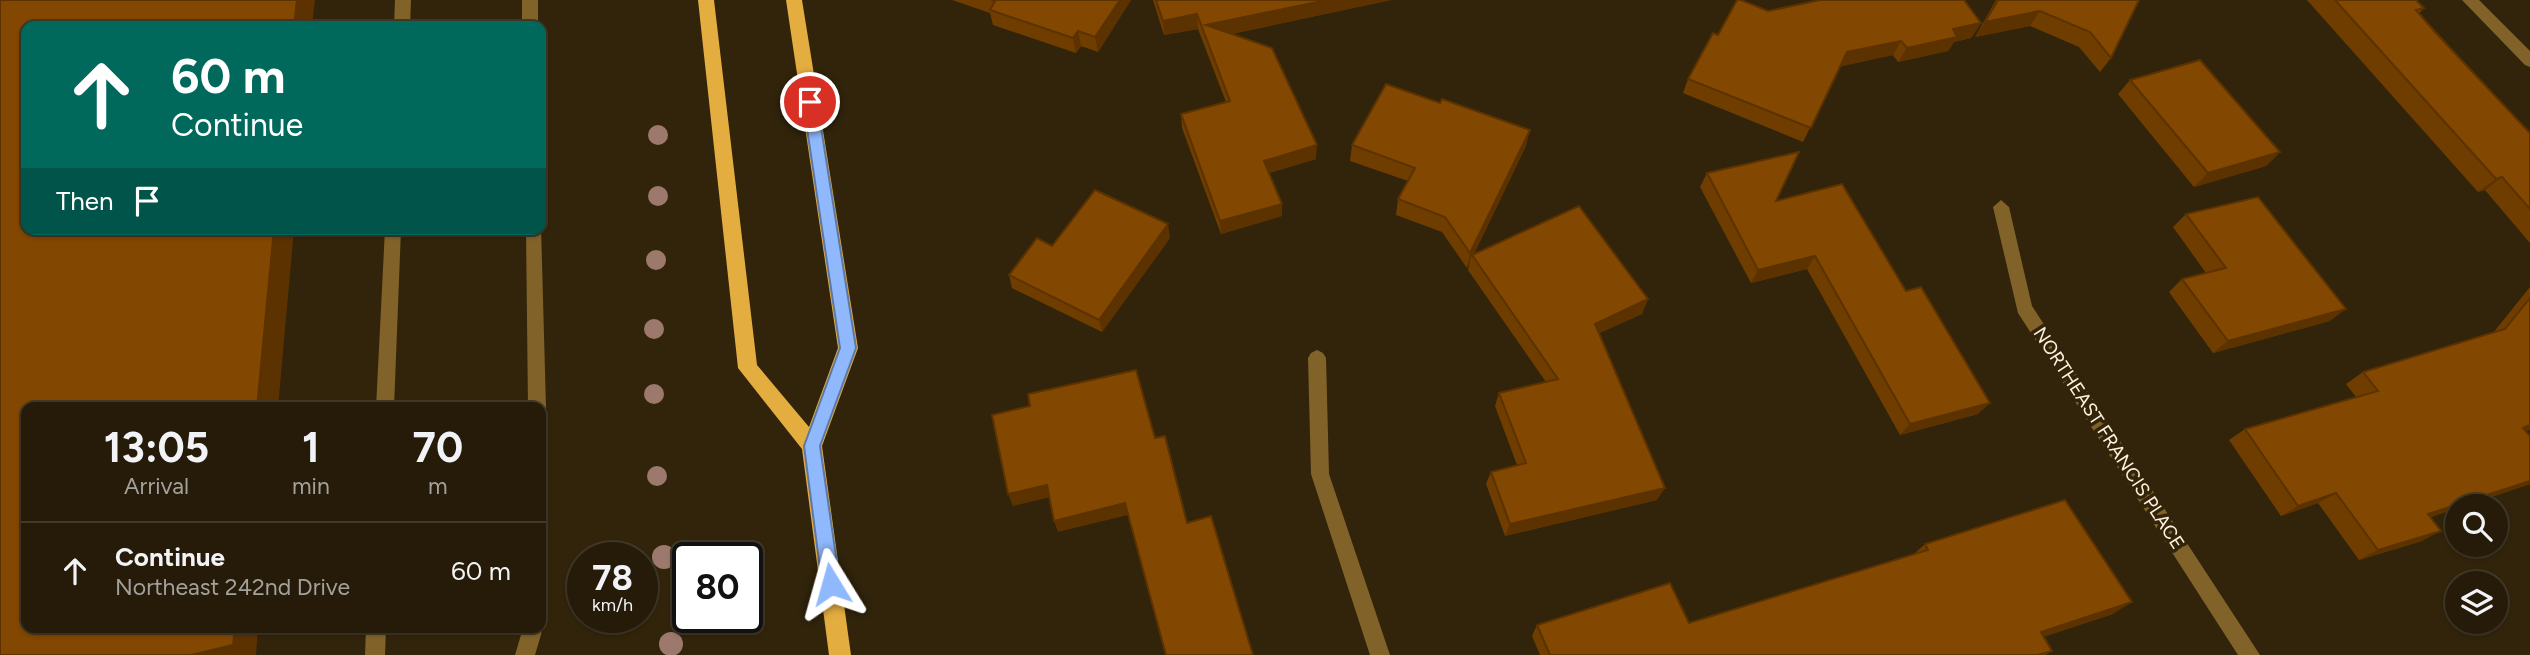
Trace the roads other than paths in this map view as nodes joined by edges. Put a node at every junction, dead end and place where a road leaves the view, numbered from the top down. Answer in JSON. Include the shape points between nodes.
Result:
{"nodes":[{"id":1,"x":403,"y":0,"type":"edge"},
{"id":2,"x":530,"y":0,"type":"edge"},
{"id":3,"x":706,"y":0,"type":"edge"},
{"id":4,"x":794,"y":0,"type":"edge"},
{"id":5,"x":2470,"y":0,"type":"edge"},
{"id":6,"x":402,"y":21,"type":"edge"},
{"id":7,"x":530,"y":21,"type":"edge"},
{"id":8,"x":2530,"y":61,"type":"edge"},
{"id":9,"x":822,"y":179,"type":"joint"},
{"id":10,"x":729,"y":202,"type":"joint"},
{"id":11,"x":2001,"y":206,"type":"dead end"},
{"id":12,"x":393,"y":235,"type":"edge"},
{"id":13,"x":534,"y":235,"type":"edge"},
{"id":14,"x":1317,"y":358,"type":"dead end"},
{"id":15,"x":385,"y":402,"type":"edge"},
{"id":16,"x":537,"y":402,"type":"edge"},
{"id":17,"x":812,"y":446,"type":"junction"},
{"id":18,"x":376,"y":633,"type":"edge"},
{"id":19,"x":532,"y":633,"type":"edge"},
{"id":20,"x":837,"y":650,"type":"edge"},
{"id":21,"x":374,"y":655,"type":"edge"},
{"id":22,"x":525,"y":655,"type":"edge"},
{"id":23,"x":1380,"y":655,"type":"edge"},
{"id":24,"x":2250,"y":655,"type":"edge"}],
"edges":[{"from":1,"to":6,"type":"street"},
{"from":2,"to":7,"type":"street"},
{"from":3,"to":10,"type":"highway"},
{"from":4,"to":9,"type":"highway"},
{"from":5,"to":8,"type":"street"},
{"from":9,"to":17,"type":"highway","via":[[848,348]]},
{"from":10,"to":17,"type":"highway","via":[[748,368]]},
{"from":11,"to":24,"type":"street","name":"NORTHEAST FRANCIS PLACE","via":[[2024,307]]},
{"from":12,"to":15,"type":"street"},
{"from":13,"to":16,"type":"street"},
{"from":14,"to":23,"type":"street","via":[[1320,474]]},
{"from":17,"to":20,"type":"highway"},
{"from":18,"to":21,"type":"street"},
{"from":19,"to":22,"type":"street"}]}
